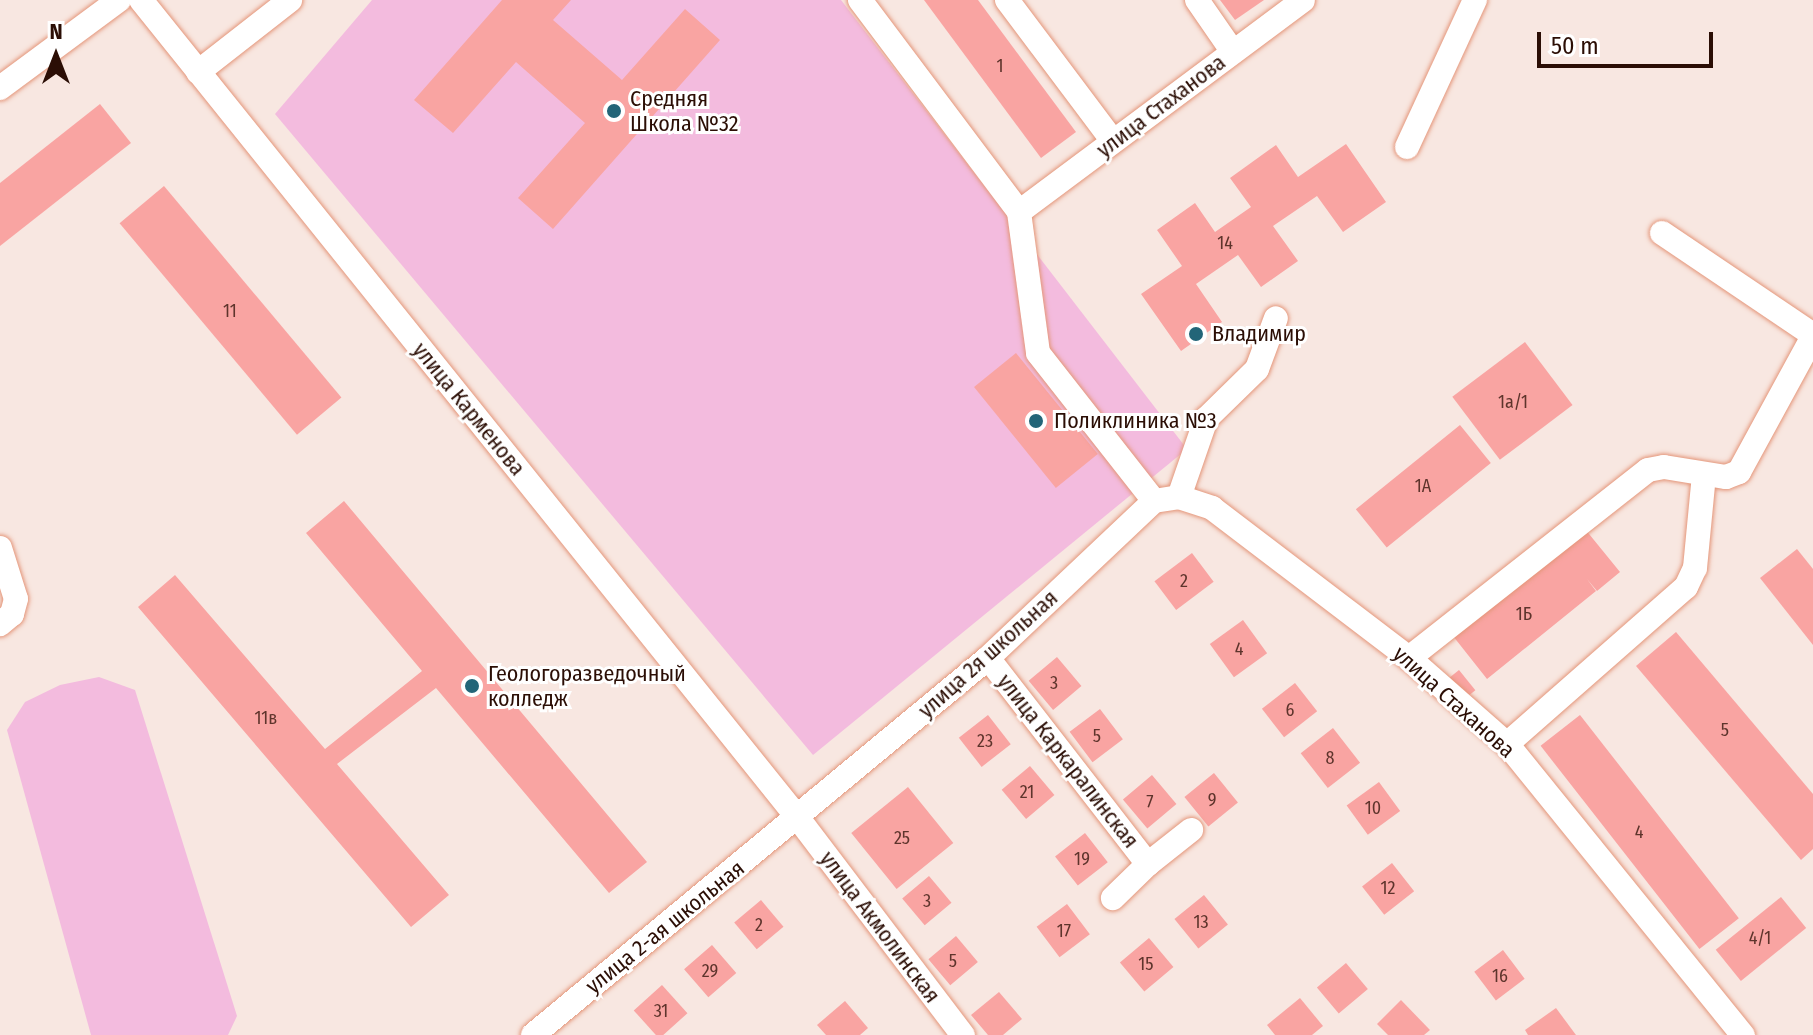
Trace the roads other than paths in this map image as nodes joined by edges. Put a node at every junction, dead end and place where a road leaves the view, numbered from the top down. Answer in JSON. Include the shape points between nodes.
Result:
{"nodes":[{"id":1,"x":119,"y":0,"type":"edge"},
{"id":2,"x":141,"y":0,"type":"edge"},
{"id":3,"x":290,"y":0,"type":"edge"},
{"id":4,"x":860,"y":0,"type":"edge"},
{"id":5,"x":1007,"y":0,"type":"edge"},
{"id":6,"x":1197,"y":0,"type":"edge"},
{"id":7,"x":1303,"y":0,"type":"edge"},
{"id":8,"x":1475,"y":0,"type":"edge"},
{"id":9,"x":1233,"y":52,"type":"junction"},
{"id":10,"x":198,"y":72,"type":"junction"},
{"id":11,"x":0,"y":88,"type":"edge"},
{"id":12,"x":1113,"y":141,"type":"junction"},
{"id":13,"x":1407,"y":147,"type":"dead end"},
{"id":14,"x":1019,"y":212,"type":"junction"},
{"id":15,"x":1662,"y":233,"type":"dead end"},
{"id":16,"x":1276,"y":318,"type":"dead end"},
{"id":17,"x":1813,"y":336,"type":"edge"},
{"id":18,"x":1704,"y":475,"type":"junction"},
{"id":19,"x":1179,"y":497,"type":"junction"},
{"id":20,"x":1154,"y":501,"type":"junction"},
{"id":21,"x":0,"y":548,"type":"edge"},
{"id":22,"x":0,"y":624,"type":"edge"},
{"id":23,"x":988,"y":658,"type":"junction"},
{"id":24,"x":1409,"y":658,"type":"junction"},
{"id":25,"x":1507,"y":744,"type":"junction"},
{"id":26,"x":798,"y":818,"type":"junction"},
{"id":27,"x":1191,"y":830,"type":"dead end"},
{"id":28,"x":1148,"y":864,"type":"junction"},
{"id":29,"x":1113,"y":898,"type":"dead end"},
{"id":30,"x":533,"y":1035,"type":"edge"},
{"id":31,"x":963,"y":1035,"type":"edge"},
{"id":32,"x":1743,"y":1035,"type":"edge"}],
"edges":[{"from":1,"to":11,"type":"street"},
{"from":2,"to":10,"type":"street","name":"улица Карменова"},
{"from":3,"to":10,"type":"street"},
{"from":4,"to":14,"type":"street"},
{"from":5,"to":12,"type":"street"},
{"from":6,"to":9,"type":"street"},
{"from":7,"to":9,"type":"street","name":"улица Стаханова"},
{"from":8,"to":13,"type":"street"},
{"from":9,"to":12,"type":"street","name":"улица Стаханова"},
{"from":10,"to":26,"type":"street","name":"улица Карменова"},
{"from":12,"to":14,"type":"street","name":"улица Стаханова"},
{"from":14,"to":20,"type":"street","via":[[1038,353]]},
{"from":15,"to":17,"type":"street"},
{"from":16,"to":19,"type":"street","via":[[1257,369],[1206,419]]},
{"from":17,"to":18,"type":"street","via":[[1752,456],[1739,472]]},
{"from":18,"to":24,"type":"street","via":[[1664,467],[1648,470]]},
{"from":18,"to":25,"type":"street","via":[[1695,568],[1686,587]]},
{"from":19,"to":20,"type":"street"},
{"from":19,"to":24,"type":"street","name":"улица Стаханова","via":[[1212,508]]},
{"from":20,"to":23,"type":"street","name":"улица 2я школьная"},
{"from":21,"to":22,"type":"street","via":[[16,599],[12,614]]},
{"from":23,"to":26,"type":"street","name":"улица 2я школьная"},
{"from":23,"to":28,"type":"street","name":"улица Каркаралинская"},
{"from":24,"to":25,"type":"street","name":"улица Стаханова"},
{"from":25,"to":32,"type":"street","name":"улица Стаханова"},
{"from":26,"to":30,"type":"street","name":"улица 2-ая школьная"},
{"from":26,"to":31,"type":"street","name":"улица Акмолинская"},
{"from":27,"to":28,"type":"street"},
{"from":28,"to":29,"type":"street","name":"улица Каркаралинская"}]}
